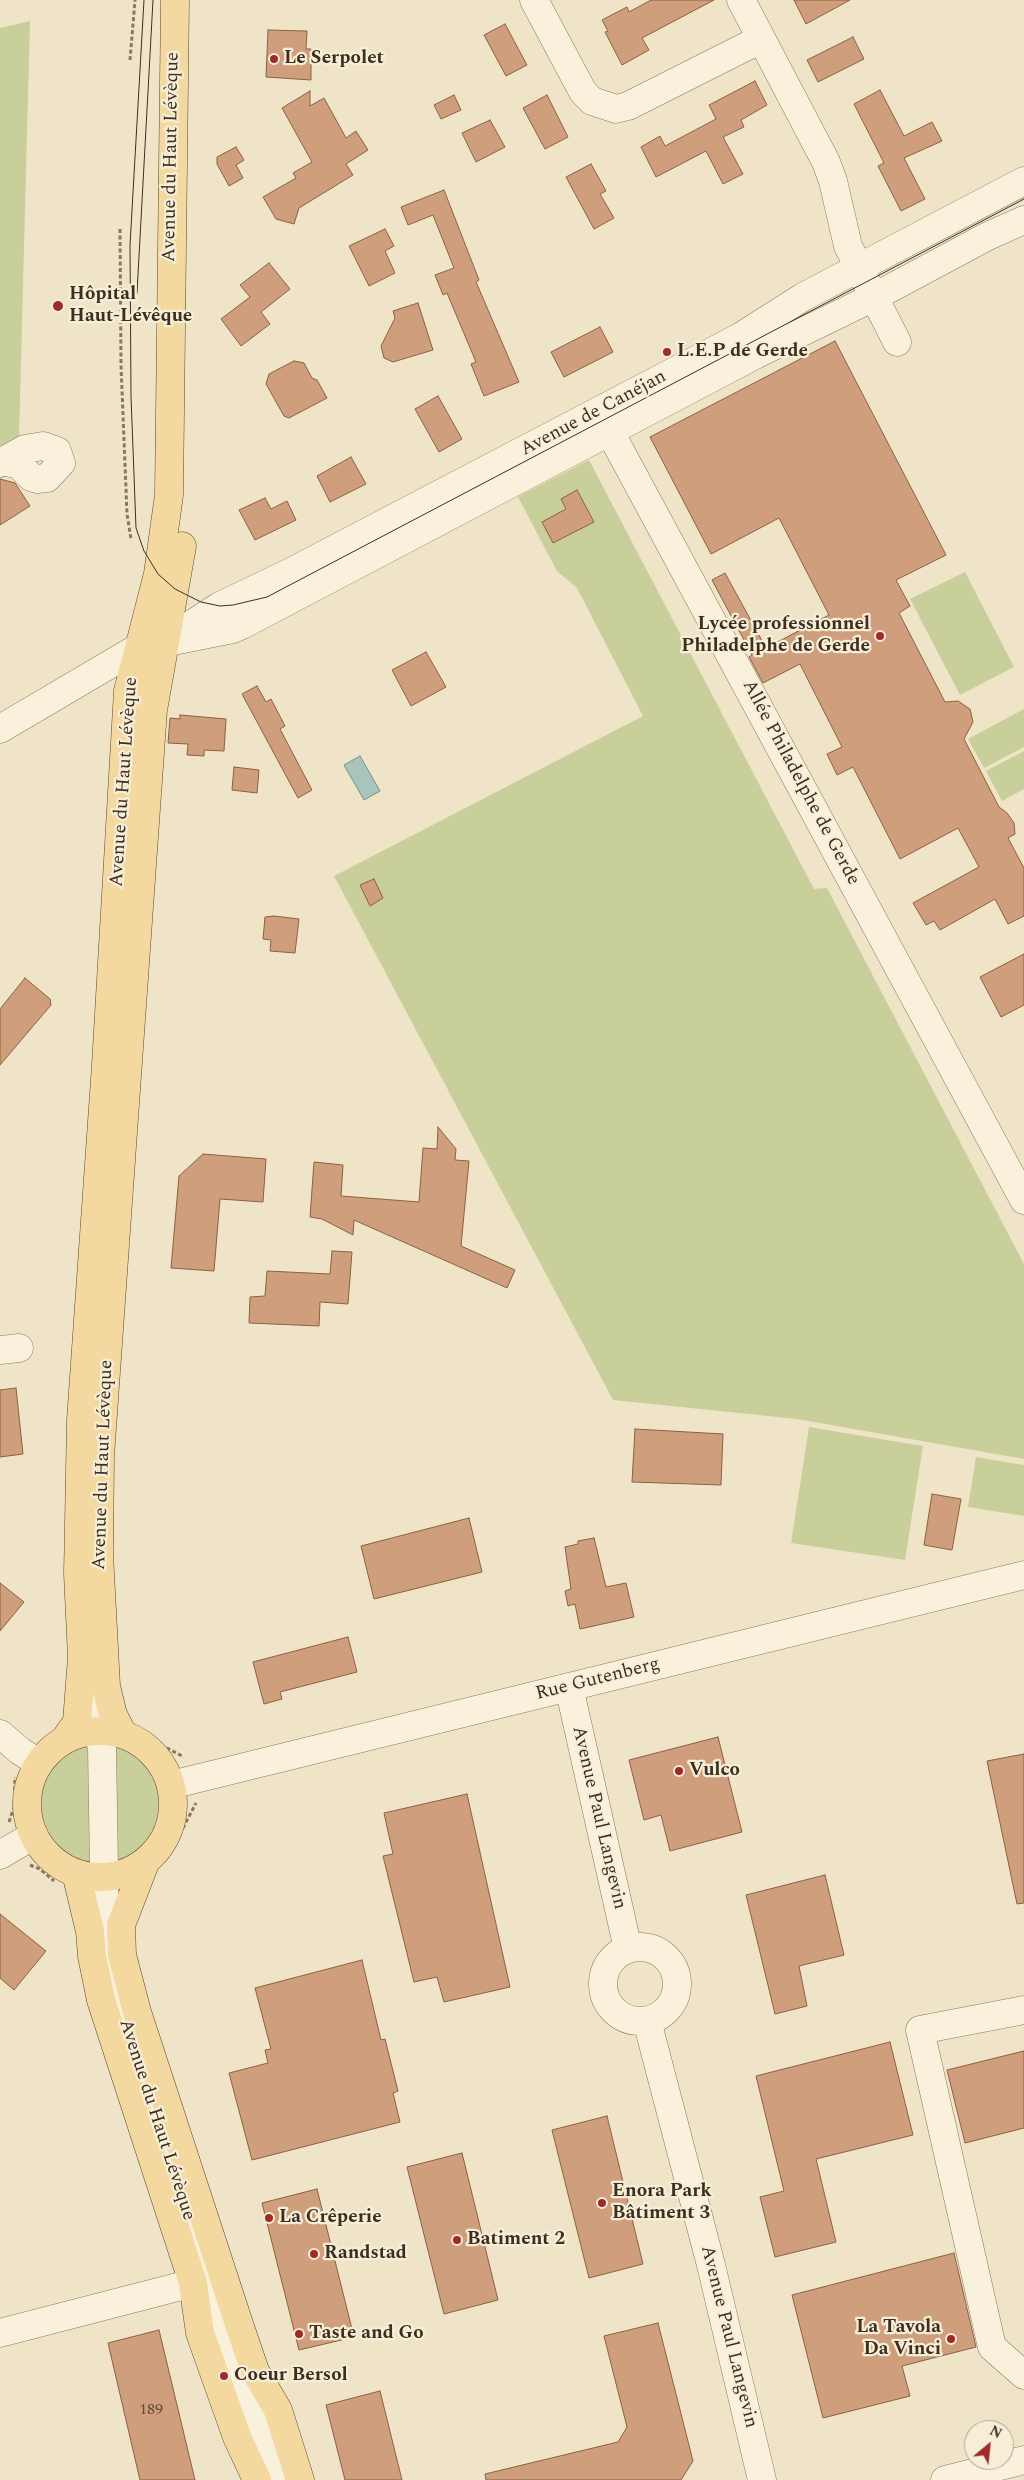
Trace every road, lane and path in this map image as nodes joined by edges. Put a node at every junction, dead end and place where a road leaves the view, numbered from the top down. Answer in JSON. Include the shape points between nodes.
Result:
{"nodes":[{"id":1,"x":135,"y":0,"type":"edge"},
{"id":2,"x":175,"y":0,"type":"edge"},
{"id":3,"x":191,"y":0,"type":"edge"},
{"id":4,"x":534,"y":0,"type":"edge"},
{"id":5,"x":741,"y":0,"type":"edge"},
{"id":6,"x":761,"y":39,"type":"junction"},
{"id":7,"x":130,"y":60,"type":"dead end"},
{"id":8,"x":1024,"y":181,"type":"edge"},
{"id":9,"x":1024,"y":220,"type":"edge"},
{"id":10,"x":120,"y":228,"type":"dead end"},
{"id":11,"x":858,"y":268,"type":"junction"},
{"id":12,"x":874,"y":297,"type":"junction"},
{"id":13,"x":897,"y":342,"type":"dead end"},
{"id":14,"x":610,"y":432,"type":"junction"},
{"id":15,"x":131,"y":539,"type":"dead end"},
{"id":16,"x":152,"y":645,"type":"junction"},
{"id":17,"x":0,"y":729,"type":"edge"},
{"id":18,"x":1024,"y":1200,"type":"edge"},
{"id":19,"x":91,"y":1268,"type":"junction"},
{"id":20,"x":1024,"y":1575,"type":"edge"},
{"id":21,"x":569,"y":1687,"type":"junction"},
{"id":22,"x":114,"y":1731,"type":"junction"},
{"id":23,"x":0,"y":1734,"type":"edge"},
{"id":24,"x":65,"y":1739,"type":"junction"},
{"id":25,"x":188,"y":1758,"type":"dead end"},
{"id":26,"x":39,"y":1763,"type":"junction"},
{"id":27,"x":13,"y":1772,"type":"dead end"},
{"id":28,"x":171,"y":1785,"type":"junction"},
{"id":29,"x":6,"y":1827,"type":"dead end"},
{"id":30,"x":34,"y":1835,"type":"junction"},
{"id":31,"x":0,"y":1855,"type":"edge"},
{"id":32,"x":145,"y":1863,"type":"junction"},
{"id":33,"x":76,"y":1873,"type":"junction"},
{"id":34,"x":103,"y":1879,"type":"junction"},
{"id":35,"x":628,"y":1949,"type":"junction"},
{"id":36,"x":1024,"y":2010,"type":"edge"},
{"id":37,"x":647,"y":2021,"type":"junction"},
{"id":38,"x":193,"y":2283,"type":"junction"},
{"id":39,"x":0,"y":2333,"type":"edge"},
{"id":40,"x":1024,"y":2375,"type":"edge"},
{"id":41,"x":1024,"y":2460,"type":"edge"},
{"id":42,"x":257,"y":2480,"type":"edge"},
{"id":43,"x":274,"y":2480,"type":"edge"},
{"id":44,"x":300,"y":2480,"type":"edge"},
{"id":45,"x":762,"y":2480,"type":"edge"},
{"id":46,"x":944,"y":2480,"type":"edge"}],
"edges":[{"from":1,"to":7,"type":"path"},
{"from":2,"to":16,"type":"main road","name":"Avenue du Haut Lévèque","via":[[169,495]]},
{"from":3,"to":16,"type":"main road","name":"Avenue du Haut Lévèque","via":[[183,545]]},
{"from":4,"to":6,"type":"street","via":[[583,92],[592,100],[616,109],[628,106]]},
{"from":5,"to":6,"type":"street"},
{"from":6,"to":11,"type":"street","via":[[826,162],[841,224]]},
{"from":8,"to":11,"type":"street","name":"Avenue de Canéjan"},
{"from":9,"to":12,"type":"street","name":"Avenue de Canéjan"},
{"from":10,"to":15,"type":"path","via":[[121,365],[127,514]]},
{"from":11,"to":12,"type":"street"},
{"from":11,"to":16,"type":"street","name":"Avenue de Canéjan","via":[[803,297],[732,342],[220,606]]},
{"from":12,"to":13,"type":"street"},
{"from":12,"to":14,"type":"street","name":"Avenue de Canéjan","via":[[755,354]]},
{"from":14,"to":16,"type":"street","name":"Avenue de Canéjan","via":[[242,625]]},
{"from":14,"to":18,"type":"street","name":"Allée Philadelphe de Gerde"},
{"from":16,"to":17,"type":"street","name":"Avenue de Canéjan"},
{"from":16,"to":19,"type":"main road","name":"Avenue du Haut Lévèque","via":[[127,698]]},
{"from":16,"to":22,"type":"main road","name":"Avenue du Haut Lévèque","via":[[153,710],[102,1417],[99,1509],[106,1677]]},
{"from":19,"to":22,"type":"street","name":"Avenue du Haut Lévèque","via":[[98,1318],[88,1487],[90,1611]]},
{"from":19,"to":24,"type":"main road","name":"Avenue du Haut Lévèque","via":[[78,1498],[82,1657],[77,1722]]},
{"from":20,"to":21,"type":"street","name":"Rue Gutenberg"},
{"from":21,"to":28,"type":"street","name":"Rue Gutenberg"},
{"from":21,"to":35,"type":"street","name":"Avenue Paul Langevin"},
{"from":22,"to":24,"type":"main road"},
{"from":22,"to":25,"type":"path","via":[[165,1746]]},
{"from":22,"to":28,"type":"main road","via":[[144,1745],[161,1763]]},
{"from":22,"to":34,"type":"street","name":"Avenue du Haut Lévèque"},
{"from":23,"to":26,"type":"street"},
{"from":24,"to":26,"type":"main road"},
{"from":26,"to":30,"type":"main road","via":[[29,1786],[27,1811]]},
{"from":27,"to":29,"type":"path","via":[[14,1807]]},
{"from":28,"to":32,"type":"main road","via":[[174,1807],[170,1828],[160,1847]]},
{"from":30,"to":31,"type":"street"},
{"from":30,"to":33,"type":"main road","via":[[51,1858]]},
{"from":32,"to":34,"type":"main road","via":[[126,1873]]},
{"from":32,"to":44,"type":"main road","name":"Avenue du Haut Lévèque","via":[[121,1924],[124,1964],[255,2371],[278,2410]]},
{"from":33,"to":34,"type":"main road"},
{"from":33,"to":38,"type":"main road","name":"Avenue du Haut Lévèque","via":[[102,2000]]},
{"from":34,"to":43,"type":"street","name":"Avenue du Haut Lévèque","via":[[106,1947],[112,1983]]},
{"from":35,"to":37,"type":"street","via":[[616,1955],[608,1965],[603,1977],[603,1990],[614,2011],[635,2021]]},
{"from":35,"to":37,"type":"street","via":[[652,1949],[670,1964],[675,1975],[677,1987],[671,2004],[658,2017]]},
{"from":36,"to":40,"type":"street","via":[[920,2030],[992,2347]]},
{"from":37,"to":45,"type":"street","name":"Avenue Paul Langevin","via":[[711,2265]]},
{"from":38,"to":39,"type":"street"},
{"from":38,"to":42,"type":"main road","name":"Avenue du Haut Lévèque","via":[[200,2333],[236,2437]]},
{"from":41,"to":46,"type":"street"}]}
